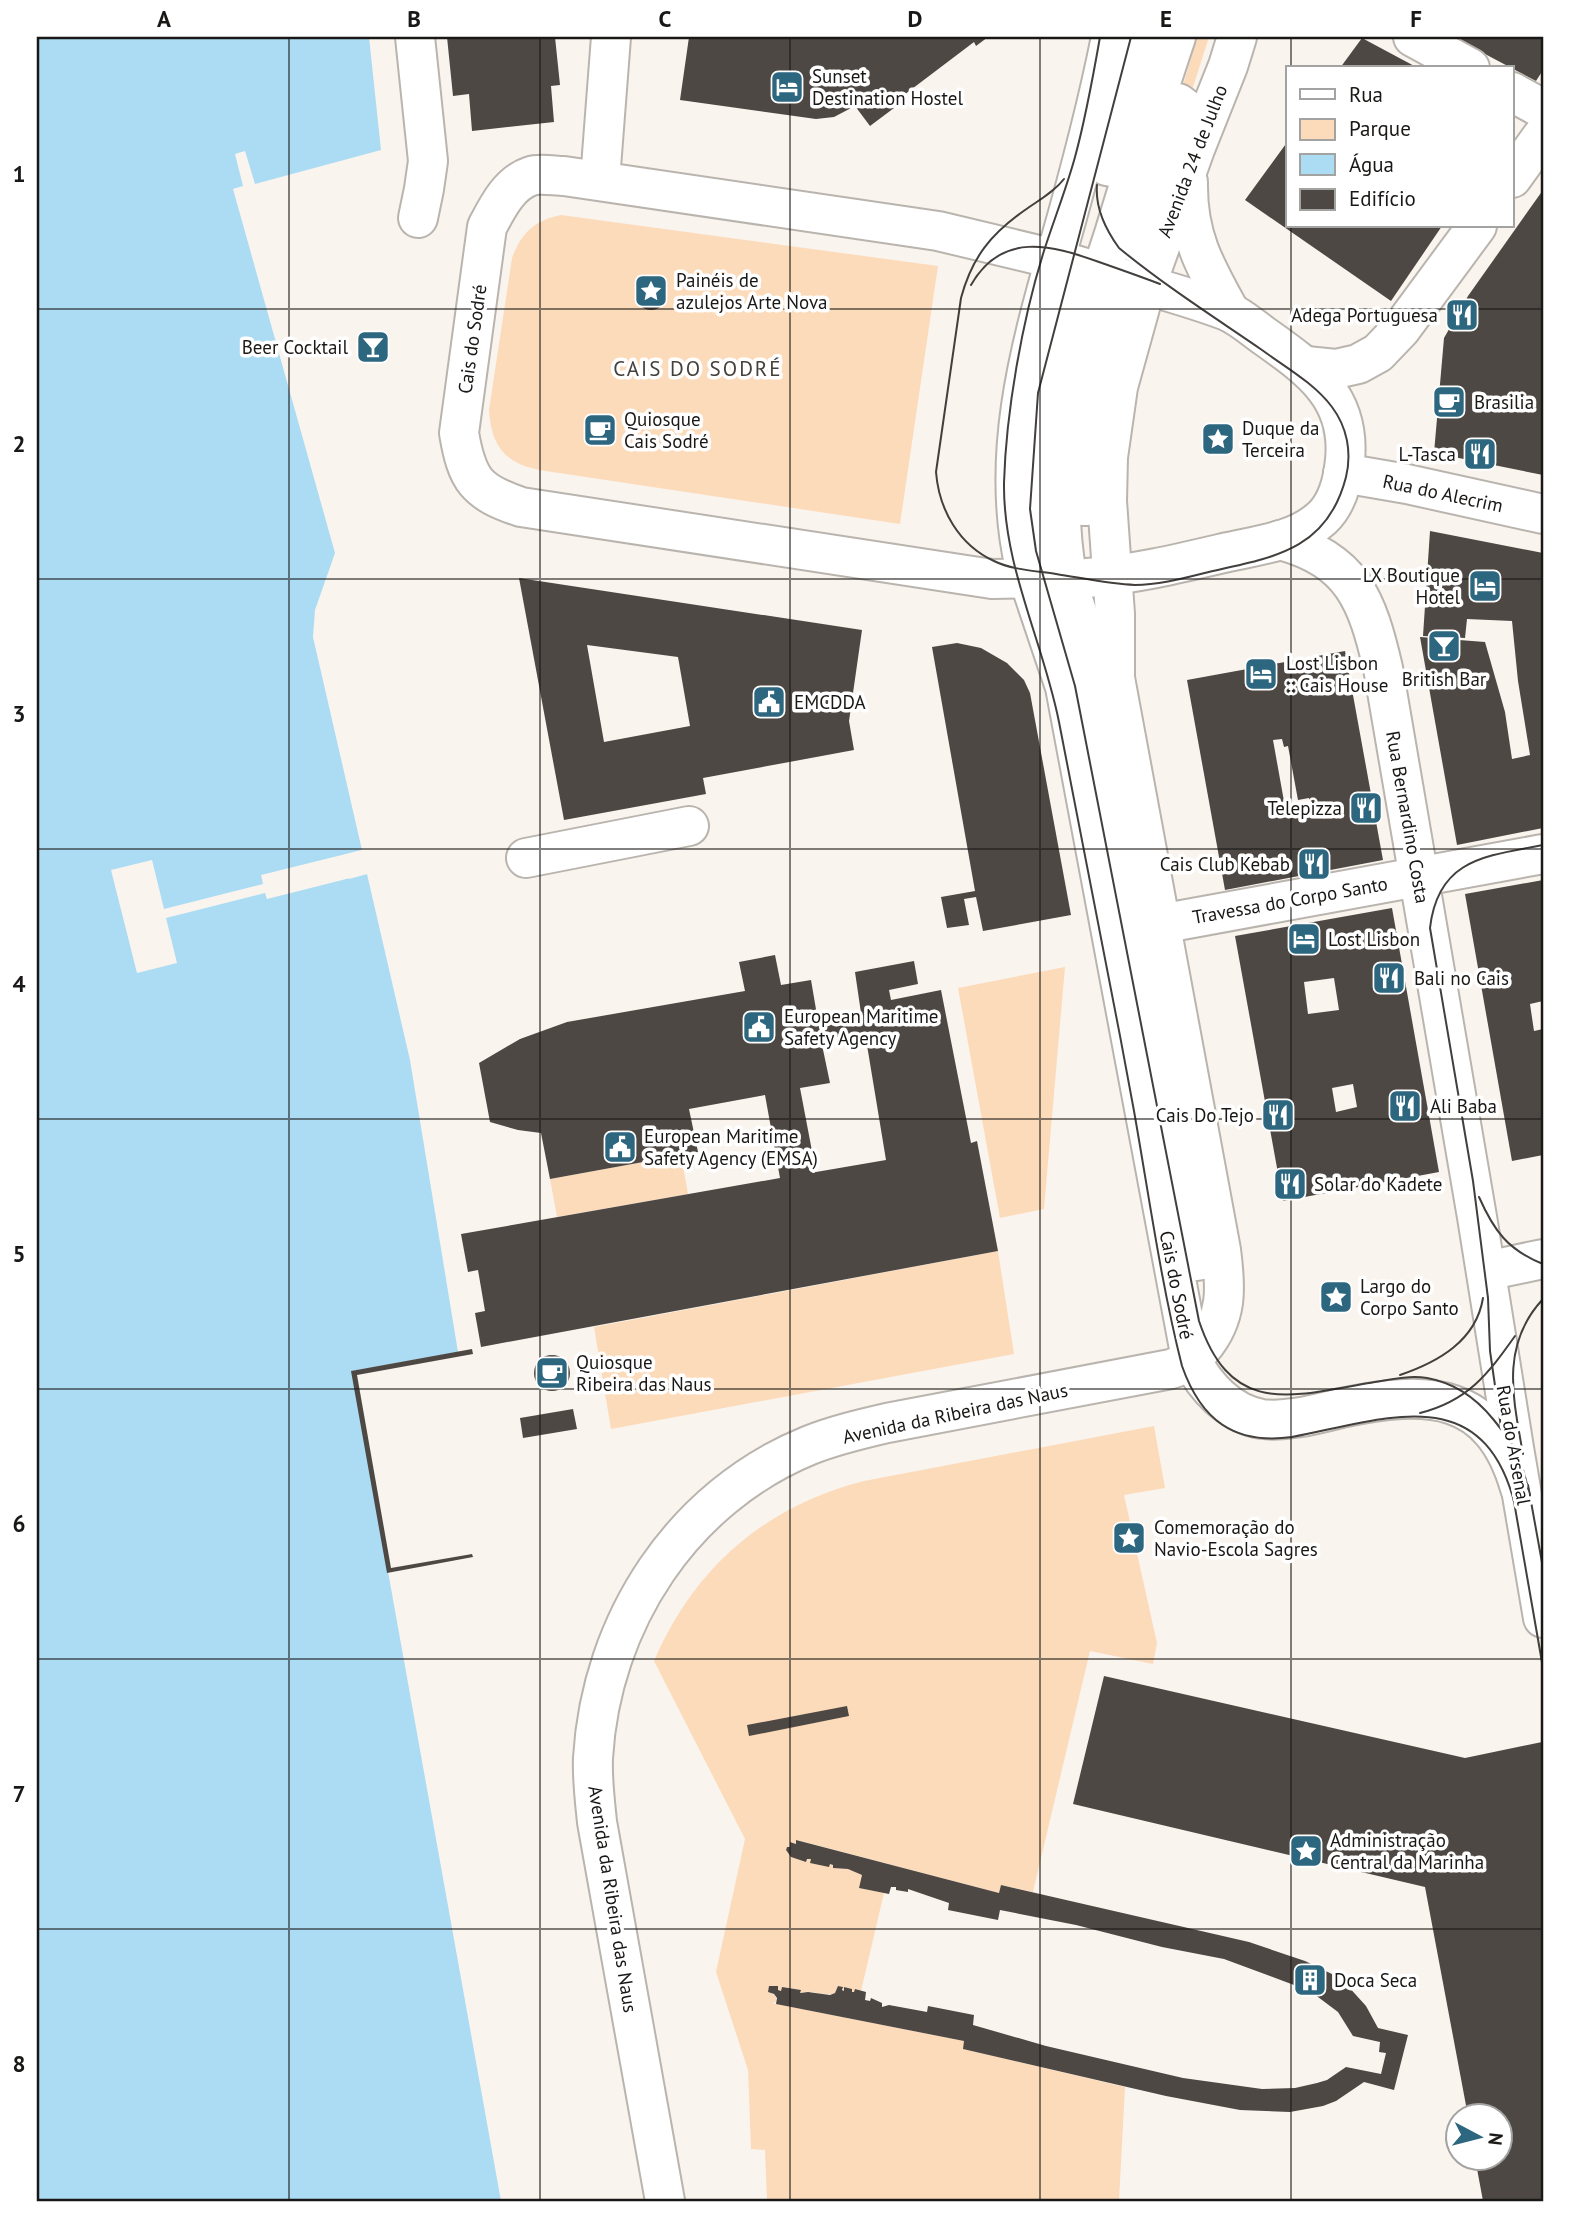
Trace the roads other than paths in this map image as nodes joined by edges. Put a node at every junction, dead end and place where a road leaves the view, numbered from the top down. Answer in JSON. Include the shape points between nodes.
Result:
{"nodes":[{"id":1,"x":415,"y":37,"type":"edge"},
{"id":2,"x":611,"y":37,"type":"edge"},
{"id":3,"x":1111,"y":37,"type":"edge"},
{"id":4,"x":1139,"y":37,"type":"edge"},
{"id":5,"x":1158,"y":37,"type":"edge"},
{"id":6,"x":1176,"y":37,"type":"edge"},
{"id":7,"x":1237,"y":37,"type":"edge"},
{"id":8,"x":1413,"y":37,"type":"edge"},
{"id":9,"x":1466,"y":66,"type":"edge"},
{"id":10,"x":1514,"y":93,"type":"edge"},
{"id":11,"x":1543,"y":109,"type":"edge"},
{"id":12,"x":1543,"y":135,"type":"edge"},
{"id":13,"x":1195,"y":149,"type":"junction"},
{"id":14,"x":1514,"y":175,"type":"edge"},
{"id":15,"x":600,"y":180,"type":"junction"},
{"id":16,"x":418,"y":218,"type":"dead end"},
{"id":17,"x":1476,"y":228,"type":"edge"},
{"id":18,"x":1100,"y":281,"type":"junction"},
{"id":19,"x":1230,"y":312,"type":"junction"},
{"id":20,"x":1306,"y":366,"type":"junction"},
{"id":21,"x":1343,"y":473,"type":"junction"},
{"id":22,"x":1543,"y":514,"type":"edge"},
{"id":23,"x":1280,"y":540,"type":"junction"},
{"id":24,"x":1112,"y":576,"type":"junction"},
{"id":25,"x":1068,"y":578,"type":"junction"},
{"id":26,"x":1028,"y":579,"type":"junction"},
{"id":27,"x":1090,"y":686,"type":"junction"},
{"id":28,"x":689,"y":826,"type":"dead end"},
{"id":29,"x":1543,"y":854,"type":"edge"},
{"id":30,"x":526,"y":858,"type":"dead end"},
{"id":31,"x":1419,"y":877,"type":"junction"},
{"id":32,"x":1160,"y":924,"type":"junction"},
{"id":33,"x":1543,"y":1259,"type":"edge"},
{"id":34,"x":1486,"y":1271,"type":"junction"},
{"id":35,"x":1191,"y":1359,"type":"junction"},
{"id":36,"x":1520,"y":1488,"type":"junction"},
{"id":37,"x":1543,"y":1618,"type":"edge"},
{"id":38,"x":665,"y":2201,"type":"edge"}],
"edges":[{"from":1,"to":16,"type":"street","via":[[427,142],[427,174]]},
{"from":2,"to":15,"type":"street"},
{"from":3,"to":18,"type":"street","via":[[1101,83]]},
{"from":4,"to":5,"type":"street","via":[[1107,166],[1118,169]]},
{"from":6,"to":18,"type":"street"},
{"from":7,"to":13,"type":"street","name":"Avenida 24 de Julho"},
{"from":8,"to":9,"type":"street"},
{"from":10,"to":11,"type":"street"},
{"from":12,"to":14,"type":"street"},
{"from":13,"to":18,"type":"street","name":"Avenida 24 de Julho"},
{"from":13,"to":19,"type":"street","via":[[1188,209],[1203,263]]},
{"from":15,"to":18,"type":"street","name":"Cais do Sodré","via":[[938,232]]},
{"from":15,"to":26,"type":"street","name":"Cais do Sodré","via":[[531,176],[500,202],[487,227],[459,433],[471,478],[499,500],[521,508],[992,579]]},
{"from":17,"to":20,"type":"street","via":[[1378,353],[1336,369]]},
{"from":18,"to":18,"type":"street","via":[[1056,362],[1043,436],[1042,503],[1050,554],[1043,557],[1034,467],[1049,360],[1069,281]]},
{"from":18,"to":19,"type":"street","name":"Cais do Sodré"},
{"from":18,"to":24,"type":"street","via":[[1118,387],[1108,457]]},
{"from":18,"to":25,"type":"street","via":[[1082,336],[1063,446],[1061,496]]},
{"from":18,"to":26,"type":"street","via":[[1034,339],[1016,436],[1013,482]]},
{"from":19,"to":20,"type":"street","name":"Cais do Sodré"},
{"from":20,"to":21,"type":"street","name":"Cais do Sodré","via":[[1338,407],[1346,441]]},
{"from":21,"to":22,"type":"street","name":"Rua do Alecrim"},
{"from":21,"to":23,"type":"street","name":"Cais do Sodré","via":[[1333,505],[1322,518]]},
{"from":23,"to":24,"type":"street","name":"Cais do Sodré"},
{"from":23,"to":31,"type":"street","name":"Rua Bernardino Costa","via":[[1305,547],[1326,560],[1350,580],[1368,613],[1383,668]]},
{"from":24,"to":25,"type":"street","name":"Cais do Sodré"},
{"from":24,"to":27,"type":"street","via":[[1116,623]]},
{"from":25,"to":26,"type":"street","name":"Cais do Sodré"},
{"from":25,"to":27,"type":"street","via":[[1084,628]]},
{"from":26,"to":27,"type":"street"},
{"from":27,"to":27,"type":"street","via":[[1196,1261],[1202,1261],[1100,696],[1069,601],[1062,603]]},
{"from":27,"to":32,"type":"street","name":"Cais do Sodré"},
{"from":27,"to":35,"type":"street","name":"Cais do Sodré"},
{"from":28,"to":30,"type":"street"},
{"from":29,"to":31,"type":"street","name":"Travessa do Corpo Santo"},
{"from":31,"to":32,"type":"street","name":"Travessa do Corpo Santo"},
{"from":31,"to":34,"type":"street","name":"Rua Bernardino Costa"},
{"from":32,"to":35,"type":"street","name":"Cais do Sodré","via":[[1224,1286],[1219,1322]]},
{"from":33,"to":34,"type":"street"},
{"from":34,"to":36,"type":"street","name":"Rua do Arsenal"},
{"from":35,"to":36,"type":"street","via":[[1219,1398],[1261,1419],[1400,1399],[1459,1406],[1496,1437]]},
{"from":35,"to":38,"type":"street","name":"Avenida da Ribeira das Naus","via":[[1162,1372],[887,1423],[809,1446],[774,1463],[712,1507],[688,1530],[644,1588],[607,1670],[593,1758],[594,1789]]},
{"from":36,"to":37,"type":"street","name":"Rua do Arsenal"}]}
